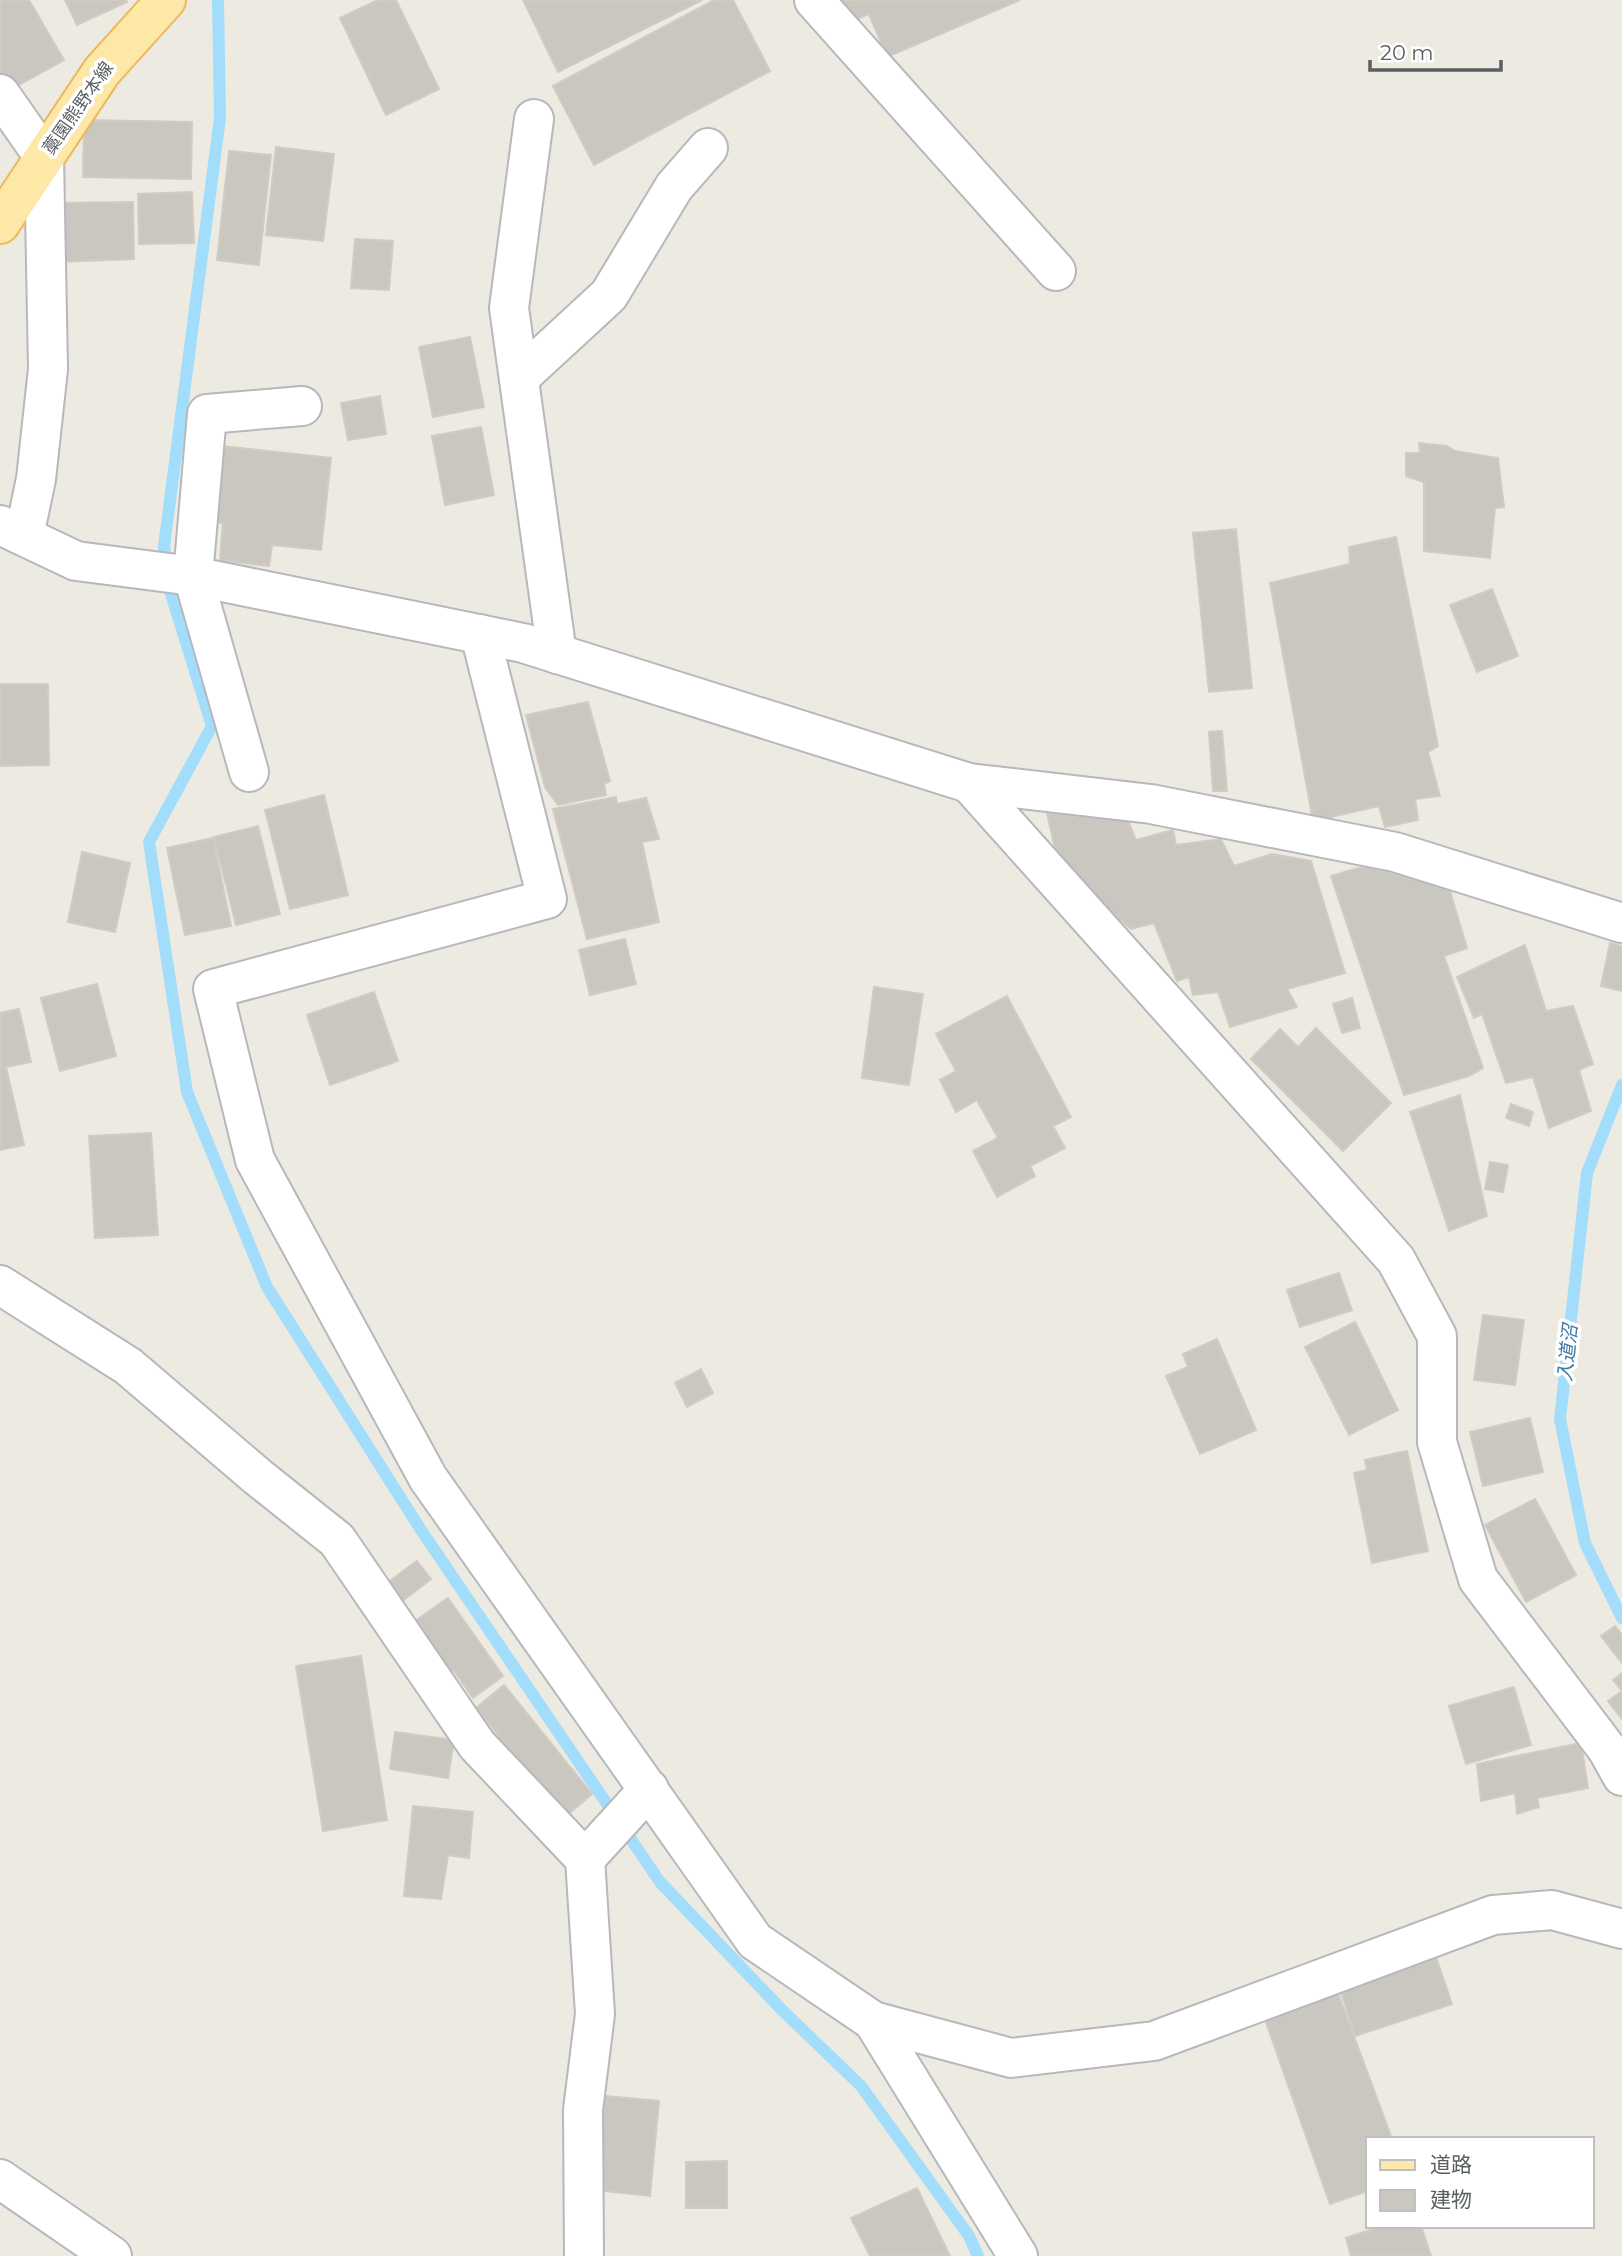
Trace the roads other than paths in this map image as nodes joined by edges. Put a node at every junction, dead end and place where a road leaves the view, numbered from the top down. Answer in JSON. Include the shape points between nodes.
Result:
{"nodes":[{"id":1,"x":166,"y":0,"type":"edge"},
{"id":2,"x":814,"y":0,"type":"edge"},
{"id":3,"x":0,"y":94,"type":"edge"},
{"id":4,"x":534,"y":119,"type":"dead end"},
{"id":5,"x":708,"y":148,"type":"dead end"},
{"id":6,"x":44,"y":157,"type":"junction"},
{"id":7,"x":0,"y":223,"type":"edge"},
{"id":8,"x":1056,"y":271,"type":"dead end"},
{"id":9,"x":519,"y":378,"type":"junction"},
{"id":10,"x":302,"y":406,"type":"dead end"},
{"id":11,"x":12,"y":530,"type":"edge"},
{"id":12,"x":193,"y":576,"type":"junction"},
{"id":13,"x":480,"y":634,"type":"junction"},
{"id":14,"x":557,"y":654,"type":"junction"},
{"id":15,"x":249,"y":772,"type":"dead end"},
{"id":16,"x":969,"y":783,"type":"junction"},
{"id":17,"x":1622,"y":923,"type":"edge"},
{"id":18,"x":0,"y":1285,"type":"edge"},
{"id":19,"x":1622,"y":1776,"type":"edge"},
{"id":20,"x":644,"y":1794,"type":"junction"},
{"id":21,"x":592,"y":1852,"type":"junction"},
{"id":22,"x":1622,"y":1929,"type":"edge"},
{"id":23,"x":873,"y":2021,"type":"junction"},
{"id":24,"x":0,"y":2179,"type":"edge"},
{"id":25,"x":112,"y":2256,"type":"edge"},
{"id":26,"x":584,"y":2256,"type":"edge"},
{"id":27,"x":1018,"y":2256,"type":"edge"}],
"edges":[{"from":1,"to":6,"type":"main road","name":"藁園熊野本線","via":[[102,71]]},
{"from":2,"to":8,"type":"street"},
{"from":3,"to":6,"type":"street"},
{"from":4,"to":9,"type":"street","via":[[509,308]]},
{"from":5,"to":9,"type":"street","via":[[674,187],[609,295]]},
{"from":6,"to":7,"type":"main road","name":"藁園熊野本線"},
{"from":6,"to":11,"type":"street","via":[[48,369],[36,479]]},
{"from":9,"to":14,"type":"street"},
{"from":10,"to":12,"type":"street","via":[[207,414]]},
{"from":11,"to":12,"type":"street","via":[[76,561]]},
{"from":12,"to":13,"type":"street"},
{"from":12,"to":15,"type":"street"},
{"from":13,"to":14,"type":"street"},
{"from":13,"to":20,"type":"street","via":[[547,899],[213,989],[254,1160],[428,1478]]},
{"from":14,"to":16,"type":"street"},
{"from":16,"to":17,"type":"street","via":[[1151,804],[1395,852]]},
{"from":16,"to":19,"type":"street","via":[[1396,1260],[1437,1335],[1437,1442],[1478,1579],[1608,1749]]},
{"from":18,"to":21,"type":"street","via":[[128,1366],[337,1540],[477,1745]]},
{"from":20,"to":21,"type":"street"},
{"from":20,"to":23,"type":"street","via":[[755,1941]]},
{"from":21,"to":26,"type":"street","via":[[595,2014],[583,2110]]},
{"from":22,"to":23,"type":"street","via":[[1552,1910],[1493,1915],[1154,2041],[1011,2058]]},
{"from":23,"to":27,"type":"street"},
{"from":24,"to":25,"type":"street"}]}
